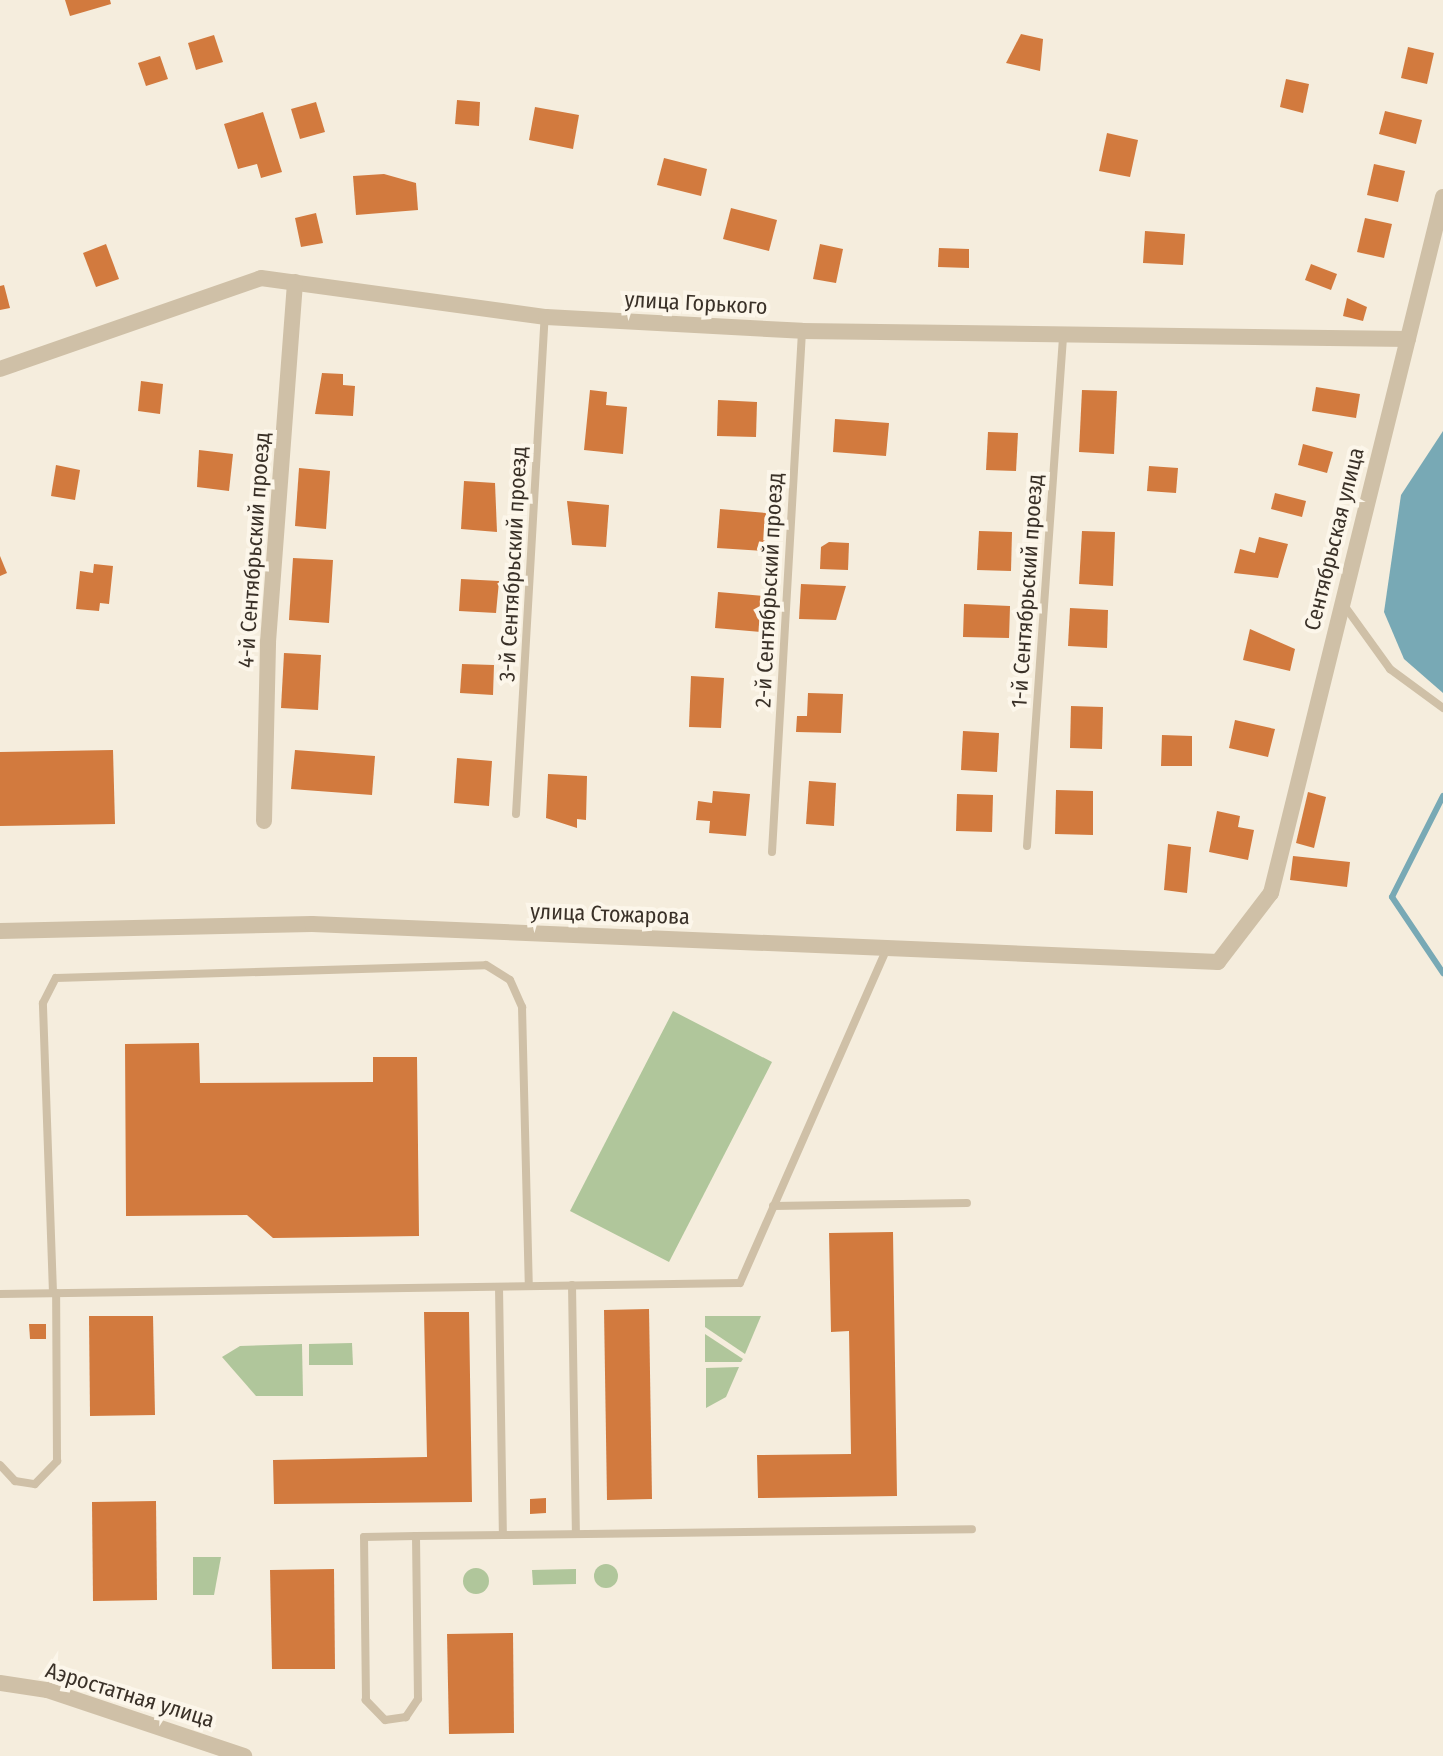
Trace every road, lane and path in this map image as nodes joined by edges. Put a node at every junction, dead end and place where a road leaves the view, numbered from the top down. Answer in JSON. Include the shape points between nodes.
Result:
{"nodes":[{"id":1,"x":1443,"y":197,"type":"edge"},
{"id":2,"x":295,"y":282,"type":"junction"},
{"id":3,"x":546,"y":317,"type":"junction"},
{"id":4,"x":802,"y":331,"type":"junction"},
{"id":5,"x":1063,"y":338,"type":"junction"},
{"id":6,"x":1408,"y":339,"type":"junction"},
{"id":7,"x":0,"y":369,"type":"edge"},
{"id":8,"x":1340,"y":600,"type":"junction"},
{"id":9,"x":1443,"y":708,"type":"edge"},
{"id":10,"x":516,"y":814,"type":"dead end"},
{"id":11,"x":264,"y":821,"type":"dead end"},
{"id":12,"x":1027,"y":846,"type":"dead end"},
{"id":13,"x":772,"y":852,"type":"dead end"},
{"id":14,"x":0,"y":931,"type":"edge"},
{"id":15,"x":887,"y":948,"type":"junction"},
{"id":16,"x":1218,"y":962,"type":"joint"},
{"id":17,"x":967,"y":1203,"type":"dead end"},
{"id":18,"x":773,"y":1206,"type":"junction"},
{"id":19,"x":572,"y":1285,"type":"junction"},
{"id":20,"x":529,"y":1286,"type":"junction"},
{"id":21,"x":499,"y":1287,"type":"junction"},
{"id":22,"x":55,"y":1293,"type":"junction"},
{"id":23,"x":0,"y":1294,"type":"edge"},
{"id":24,"x":0,"y":1465,"type":"edge"},
{"id":25,"x":972,"y":1529,"type":"dead end"},
{"id":26,"x":576,"y":1534,"type":"junction"},
{"id":27,"x":503,"y":1535,"type":"junction"},
{"id":28,"x":416,"y":1536,"type":"junction"},
{"id":29,"x":0,"y":1683,"type":"edge"},
{"id":30,"x":244,"y":1756,"type":"edge"}],
"edges":[{"from":1,"to":6,"type":"street","name":"Сентябрьская улица"},
{"from":2,"to":3,"type":"street","name":"улица Горького"},
{"from":2,"to":7,"type":"street","name":"улица Горького","via":[[248,279]]},
{"from":2,"to":11,"type":"street","name":"4-й Сентябрьский проезд","via":[[268,642]]},
{"from":3,"to":4,"type":"street","name":"улица Горького"},
{"from":3,"to":10,"type":"lane","name":"3-й Сентябрьский проезд"},
{"from":4,"to":5,"type":"street","name":"улица Горького"},
{"from":4,"to":13,"type":"lane","name":"2-й Сентябрьский проезд"},
{"from":5,"to":6,"type":"street","name":"улица Горького"},
{"from":5,"to":12,"type":"lane","name":"1-й Сентябрьский проезд"},
{"from":6,"to":8,"type":"street","name":"Сентябрьская улица"},
{"from":8,"to":9,"type":"lane","via":[[1390,669]]},
{"from":8,"to":16,"type":"street","name":"Сентябрьская улица","via":[[1271,893]]},
{"from":14,"to":15,"type":"street","name":"улица Стожарова","via":[[312,924]]},
{"from":15,"to":16,"type":"street","name":"улица Стожарова"},
{"from":15,"to":18,"type":"lane"},
{"from":17,"to":18,"type":"lane"},
{"from":18,"to":19,"type":"lane","via":[[740,1283]]},
{"from":19,"to":20,"type":"lane"},
{"from":19,"to":26,"type":"lane"},
{"from":20,"to":21,"type":"lane"},
{"from":20,"to":22,"type":"lane","via":[[522,1007],[510,980],[486,965],[470,965],[56,978],[43,1003]]},
{"from":21,"to":22,"type":"lane"},
{"from":21,"to":27,"type":"lane"},
{"from":22,"to":23,"type":"lane"},
{"from":22,"to":24,"type":"lane","via":[[57,1461],[35,1484],[15,1481]]},
{"from":25,"to":26,"type":"lane"},
{"from":26,"to":27,"type":"lane"},
{"from":27,"to":28,"type":"lane"},
{"from":28,"to":28,"type":"lane","via":[[418,1699],[406,1717],[385,1720],[366,1700],[364,1537]]},
{"from":29,"to":30,"type":"street","name":"Аэростатная улица","via":[[47,1690]]}]}
